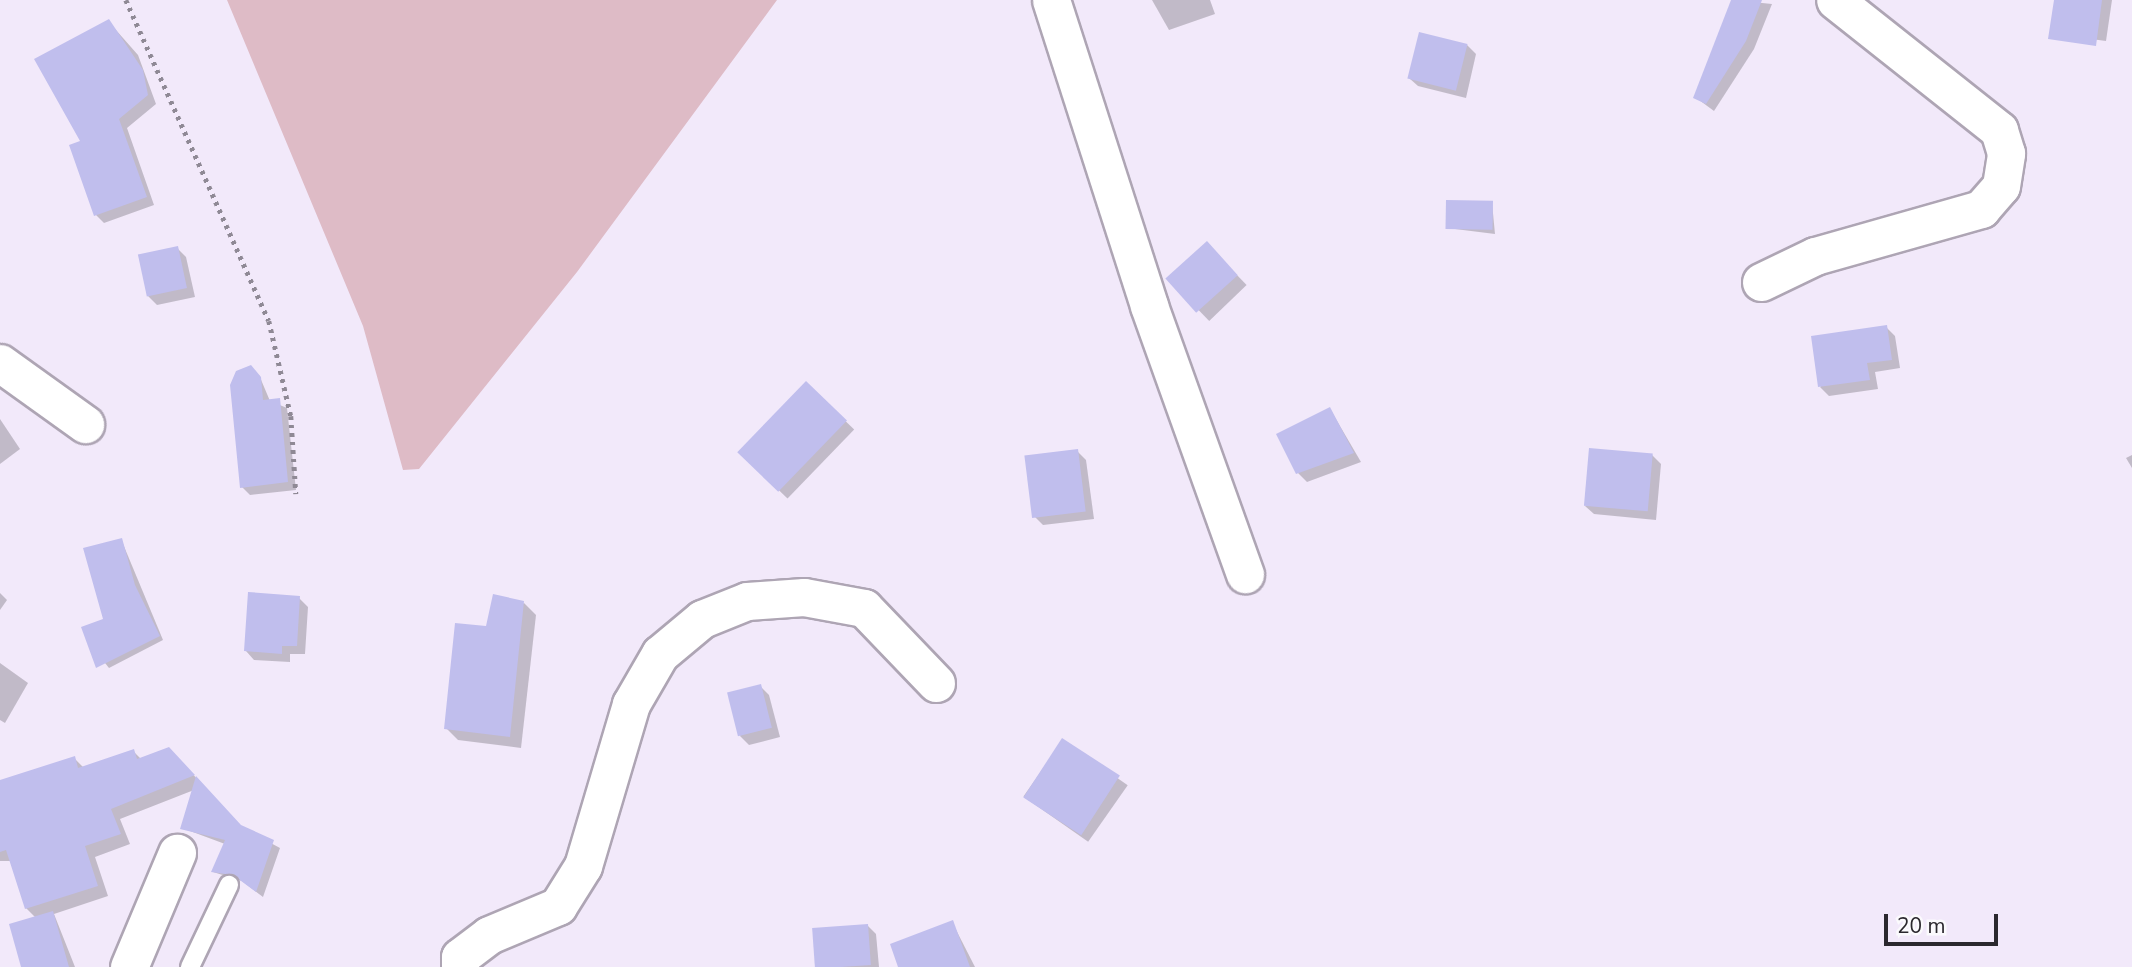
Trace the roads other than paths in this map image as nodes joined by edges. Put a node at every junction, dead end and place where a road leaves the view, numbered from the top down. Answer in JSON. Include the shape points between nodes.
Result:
{"nodes":[{"id":1,"x":1051,"y":0,"type":"edge"},
{"id":2,"x":1835,"y":0,"type":"edge"},
{"id":3,"x":1761,"y":282,"type":"dead end"},
{"id":4,"x":0,"y":363,"type":"edge"},
{"id":5,"x":85,"y":424,"type":"dead end"},
{"id":6,"x":1245,"y":574,"type":"dead end"},
{"id":7,"x":936,"y":683,"type":"dead end"},
{"id":8,"x":177,"y":853,"type":"dead end"},
{"id":9,"x":229,"y":886,"type":"dead end"},
{"id":10,"x":128,"y":967,"type":"edge"},
{"id":11,"x":190,"y":967,"type":"edge"},
{"id":12,"x":460,"y":967,"type":"edge"}],
"edges":[{"from":1,"to":6,"type":"street","via":[[1149,306]]},
{"from":2,"to":3,"type":"street","via":[[1999,130],[2006,153],[2001,186],[1981,209],[1815,256]]},
{"from":4,"to":5,"type":"street"},
{"from":7,"to":12,"type":"street","via":[[864,608],[793,597],[747,601],[702,619],[660,654],[631,705],[583,866],[558,906],[489,935],[460,957]]},
{"from":8,"to":10,"type":"street"},
{"from":9,"to":11,"type":"lane"}]}
